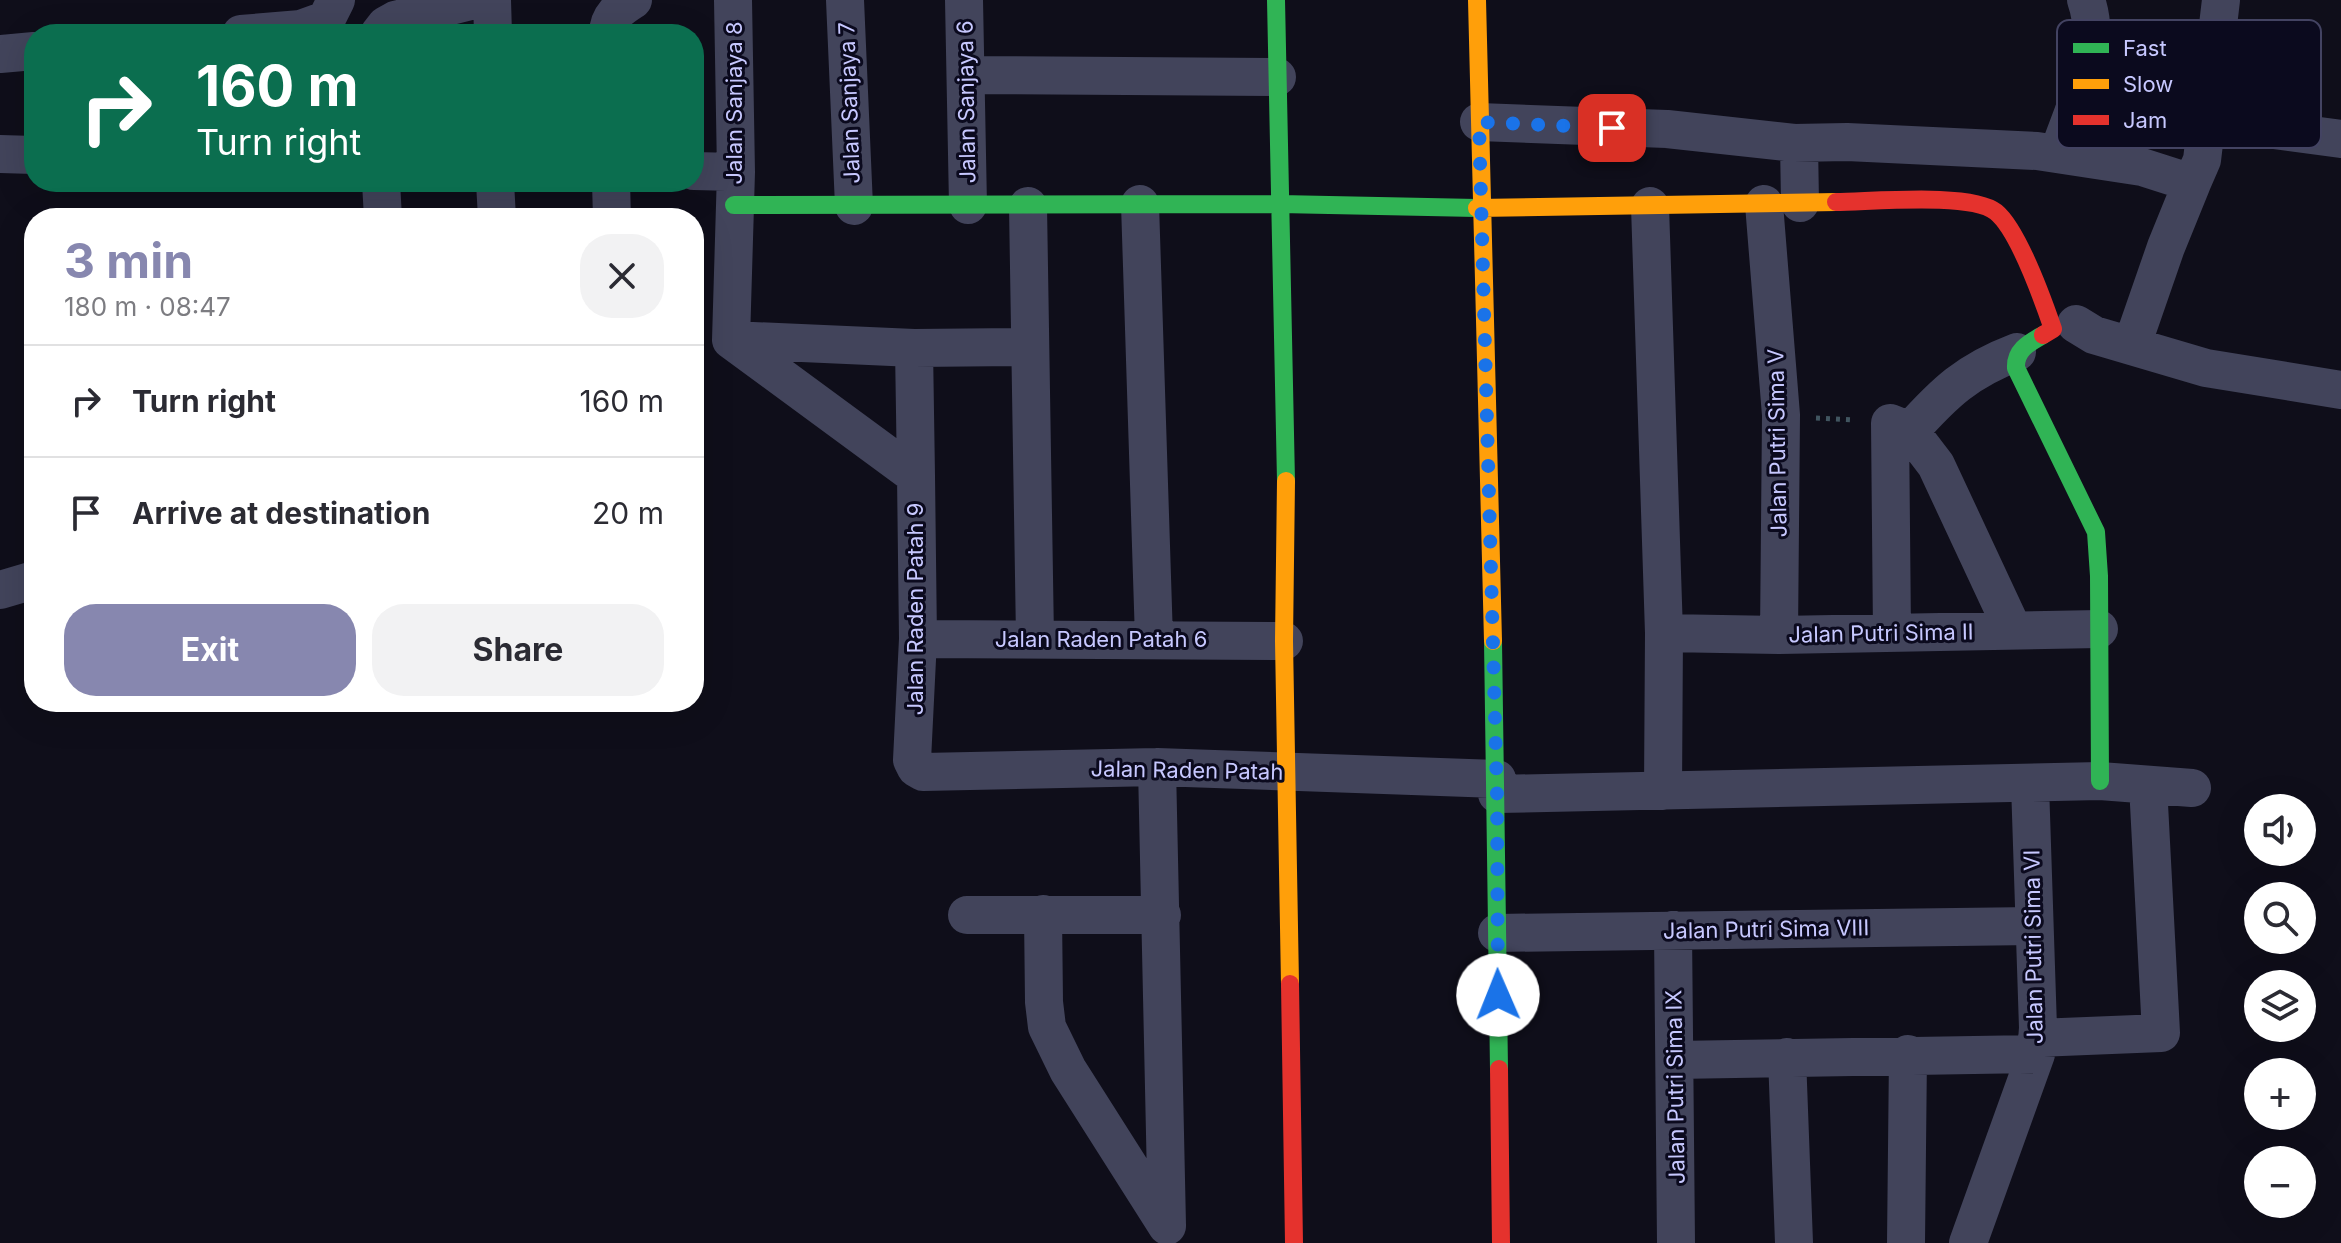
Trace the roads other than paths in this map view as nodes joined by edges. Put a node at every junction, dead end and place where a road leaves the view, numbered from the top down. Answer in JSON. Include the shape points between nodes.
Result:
{"nodes":[{"id":1,"x":336,"y":0,"type":"edge"},
{"id":2,"x":474,"y":0,"type":"edge"},
{"id":3,"x":492,"y":0,"type":"edge"},
{"id":4,"x":633,"y":0,"type":"edge"},
{"id":5,"x":733,"y":0,"type":"edge"},
{"id":6,"x":845,"y":0,"type":"edge"},
{"id":7,"x":964,"y":0,"type":"edge"},
{"id":8,"x":1276,"y":0,"type":"edge"},
{"id":9,"x":1477,"y":0,"type":"edge"},
{"id":10,"x":2086,"y":0,"type":"edge"},
{"id":11,"x":2221,"y":0,"type":"edge"},
{"id":12,"x":2091,"y":20,"type":"edge"},
{"id":13,"x":2219,"y":20,"type":"edge"},
{"id":14,"x":315,"y":24,"type":"edge"},
{"id":15,"x":388,"y":24,"type":"edge"},
{"id":16,"x":493,"y":24,"type":"edge"},
{"id":17,"x":608,"y":24,"type":"edge"},
{"id":18,"x":24,"y":52,"type":"edge"},
{"id":19,"x":0,"y":54,"type":"edge"},
{"id":20,"x":966,"y":75,"type":"junction"},
{"id":21,"x":1277,"y":77,"type":"junction"},
{"id":22,"x":1479,"y":122,"type":"junction"},
{"id":23,"x":2321,"y":136,"type":"edge"},
{"id":24,"x":2341,"y":139,"type":"edge"},
{"id":25,"x":1799,"y":143,"type":"junction"},
{"id":26,"x":2060,"y":148,"type":"edge"},
{"id":27,"x":2204,"y":148,"type":"edge"},
{"id":28,"x":0,"y":154,"type":"edge"},
{"id":29,"x":2058,"y":154,"type":"junction"},
{"id":30,"x":24,"y":155,"type":"edge"},
{"id":31,"x":704,"y":175,"type":"edge"},
{"id":32,"x":2192,"y":183,"type":"junction"},
{"id":33,"x":735,"y":188,"type":"junction"},
{"id":34,"x":1782,"y":203,"type":"junction"},
{"id":35,"x":1140,"y":204,"type":"junction"},
{"id":36,"x":1280,"y":204,"type":"junction"},
{"id":37,"x":968,"y":205,"type":"junction"},
{"id":38,"x":854,"y":206,"type":"junction"},
{"id":39,"x":1028,"y":206,"type":"junction"},
{"id":40,"x":1482,"y":206,"type":"junction"},
{"id":41,"x":1650,"y":206,"type":"junction"},
{"id":42,"x":2076,"y":324,"type":"dead end"},
{"id":43,"x":731,"y":340,"type":"junction"},
{"id":44,"x":2132,"y":345,"type":"junction"},
{"id":45,"x":1029,"y":347,"type":"junction"},
{"id":46,"x":914,"y":348,"type":"junction"},
{"id":47,"x":2017,"y":352,"type":"junction"},
{"id":48,"x":2341,"y":390,"type":"edge"},
{"id":49,"x":1900,"y":427,"type":"junction"},
{"id":50,"x":916,"y":476,"type":"junction"},
{"id":51,"x":24,"y":583,"type":"edge"},
{"id":52,"x":0,"y":590,"type":"edge"},
{"id":53,"x":2099,"y":629,"type":"junction"},
{"id":54,"x":2013,"y":630,"type":"junction"},
{"id":55,"x":1664,"y":633,"type":"junction"},
{"id":56,"x":1892,"y":633,"type":"junction"},
{"id":57,"x":1779,"y":635,"type":"junction"},
{"id":58,"x":1035,"y":638,"type":"junction"},
{"id":59,"x":918,"y":639,"type":"junction"},
{"id":60,"x":1154,"y":639,"type":"junction"},
{"id":61,"x":1284,"y":641,"type":"junction"},
{"id":62,"x":1157,"y":767,"type":"junction"},
{"id":63,"x":916,"y":768,"type":"joint"},
{"id":64,"x":1288,"y":771,"type":"junction"},
{"id":65,"x":2100,"y":781,"type":"junction"},
{"id":66,"x":2030,"y":784,"type":"junction"},
{"id":67,"x":2148,"y":785,"type":"junction"},
{"id":68,"x":1497,"y":786,"type":"junction"},
{"id":69,"x":2192,"y":788,"type":"dead end"},
{"id":70,"x":1663,"y":791,"type":"junction"},
{"id":71,"x":1043,"y":914,"type":"junction"},
{"id":72,"x":967,"y":915,"type":"dead end"},
{"id":73,"x":1162,"y":915,"type":"junction"},
{"id":74,"x":2034,"y":926,"type":"junction"},
{"id":75,"x":1673,"y":930,"type":"junction"},
{"id":76,"x":1497,"y":933,"type":"junction"},
{"id":77,"x":2036,"y":1046,"type":"junction"},
{"id":78,"x":1908,"y":1054,"type":"junction"},
{"id":79,"x":1787,"y":1057,"type":"junction"},
{"id":80,"x":1675,"y":1060,"type":"junction"},
{"id":81,"x":1170,"y":1234,"type":"edge"},
{"id":82,"x":1294,"y":1243,"type":"edge"},
{"id":83,"x":1501,"y":1243,"type":"edge"},
{"id":84,"x":1676,"y":1243,"type":"edge"},
{"id":85,"x":1794,"y":1243,"type":"edge"},
{"id":86,"x":1906,"y":1243,"type":"edge"},
{"id":87,"x":1968,"y":1243,"type":"edge"}],
"edges":[{"from":1,"to":14,"type":"street","via":[[326,20]]},
{"from":2,"to":15,"type":"street"},
{"from":3,"to":16,"type":"street"},
{"from":4,"to":17,"type":"street"},
{"from":5,"to":33,"type":"street","name":"Jalan Sanjaya 8"},
{"from":6,"to":38,"type":"street","name":"Jalan Sanjaya 7"},
{"from":7,"to":20,"type":"street","name":"Jalan Sanjaya 6"},
{"from":8,"to":21,"type":"street"},
{"from":9,"to":22,"type":"street"},
{"from":10,"to":12,"type":"street"},
{"from":11,"to":13,"type":"street"},
{"from":18,"to":19,"type":"street"},
{"from":20,"to":21,"type":"street"},
{"from":20,"to":37,"type":"street","name":"Jalan Sanjaya 6"},
{"from":21,"to":36,"type":"street"},
{"from":22,"to":25,"type":"street","via":[[1667,129]]},
{"from":22,"to":40,"type":"street"},
{"from":23,"to":24,"type":"street"},
{"from":25,"to":29,"type":"street"},
{"from":25,"to":34,"type":"street","name":"Jalan Putri Sima V"},
{"from":26,"to":29,"type":"street"},
{"from":27,"to":32,"type":"street"},
{"from":28,"to":30,"type":"street"},
{"from":29,"to":32,"type":"street","via":[[2142,167]]},
{"from":31,"to":33,"type":"street"},
{"from":32,"to":44,"type":"street"},
{"from":33,"to":38,"type":"street"},
{"from":33,"to":43,"type":"street"},
{"from":34,"to":41,"type":"street"},
{"from":34,"to":47,"type":"street","via":[[1969,202],[1994,209],[2006,222],[2053,329]]},
{"from":34,"to":57,"type":"street","name":"Jalan Putri Sima V"},
{"from":35,"to":36,"type":"street"},
{"from":35,"to":39,"type":"street"},
{"from":35,"to":60,"type":"street"},
{"from":36,"to":40,"type":"street"},
{"from":36,"to":61,"type":"street"},
{"from":37,"to":38,"type":"street"},
{"from":37,"to":39,"type":"street"},
{"from":39,"to":45,"type":"street"},
{"from":40,"to":41,"type":"street"},
{"from":40,"to":68,"type":"street"},
{"from":41,"to":55,"type":"street"},
{"from":42,"to":44,"type":"street"},
{"from":43,"to":46,"type":"street"},
{"from":43,"to":50,"type":"street","name":"Jalan Raden Patah 9"},
{"from":44,"to":48,"type":"street","via":[[2206,368]]},
{"from":45,"to":46,"type":"street"},
{"from":45,"to":58,"type":"street"},
{"from":46,"to":50,"type":"street"},
{"from":47,"to":49,"type":"street","via":[[1962,379]]},
{"from":47,"to":53,"type":"street","via":[[2016,368],[2096,532]]},
{"from":49,"to":54,"type":"street","via":[[1936,465]]},
{"from":49,"to":56,"type":"street"},
{"from":50,"to":59,"type":"street","name":"Jalan Raden Patah 9"},
{"from":51,"to":52,"type":"street"},
{"from":53,"to":54,"type":"street","name":"Jalan Putri Sima II"},
{"from":53,"to":65,"type":"street"},
{"from":54,"to":56,"type":"street","name":"Jalan Putri Sima II"},
{"from":55,"to":57,"type":"street","name":"Jalan Putri Sima II"},
{"from":55,"to":70,"type":"street"},
{"from":56,"to":57,"type":"street","name":"Jalan Putri Sima II"},
{"from":58,"to":59,"type":"street","name":"Jalan Raden Patah 6"},
{"from":58,"to":60,"type":"street","name":"Jalan Raden Patah 6"},
{"from":59,"to":63,"type":"street","name":"Jalan Raden Patah 9","via":[[912,760]]},
{"from":60,"to":61,"type":"street","name":"Jalan Raden Patah 6"},
{"from":61,"to":64,"type":"street"},
{"from":62,"to":63,"type":"street","name":"Jalan Raden Patah","via":[[923,772]]},
{"from":62,"to":64,"type":"street","name":"Jalan Raden Patah"},
{"from":62,"to":73,"type":"street"},
{"from":64,"to":68,"type":"street","name":"Jalan Raden Patah","via":[[1459,778]]},
{"from":64,"to":82,"type":"street"},
{"from":65,"to":66,"type":"street","name":"Jalan Raden Patah"},
{"from":65,"to":67,"type":"street","name":"Jalan Raden Patah"},
{"from":66,"to":70,"type":"street","name":"Jalan Raden Patah"},
{"from":66,"to":74,"type":"street","name":"Jalan Putri Sima VI"},
{"from":67,"to":69,"type":"street","name":"Jalan Raden Patah"},
{"from":67,"to":77,"type":"street","via":[[2161,1033]]},
{"from":68,"to":70,"type":"street","name":"Jalan Raden Patah"},
{"from":68,"to":76,"type":"street"},
{"from":71,"to":72,"type":"street"},
{"from":71,"to":73,"type":"street"},
{"from":71,"to":81,"type":"street","via":[[1047,1027]]},
{"from":73,"to":81,"type":"street"},
{"from":74,"to":75,"type":"street","name":"Jalan Putri Sima VIII"},
{"from":74,"to":77,"type":"street","name":"Jalan Putri Sima VI"},
{"from":75,"to":76,"type":"street","name":"Jalan Putri Sima VIII"},
{"from":75,"to":80,"type":"street","name":"Jalan Putri Sima IX"},
{"from":76,"to":83,"type":"street"},
{"from":77,"to":78,"type":"street"},
{"from":77,"to":87,"type":"street","name":"Jalan Putri Sima VI"},
{"from":78,"to":79,"type":"street"},
{"from":78,"to":86,"type":"street"},
{"from":79,"to":80,"type":"street"},
{"from":79,"to":85,"type":"street"},
{"from":80,"to":84,"type":"street","name":"Jalan Putri Sima IX"}]}
